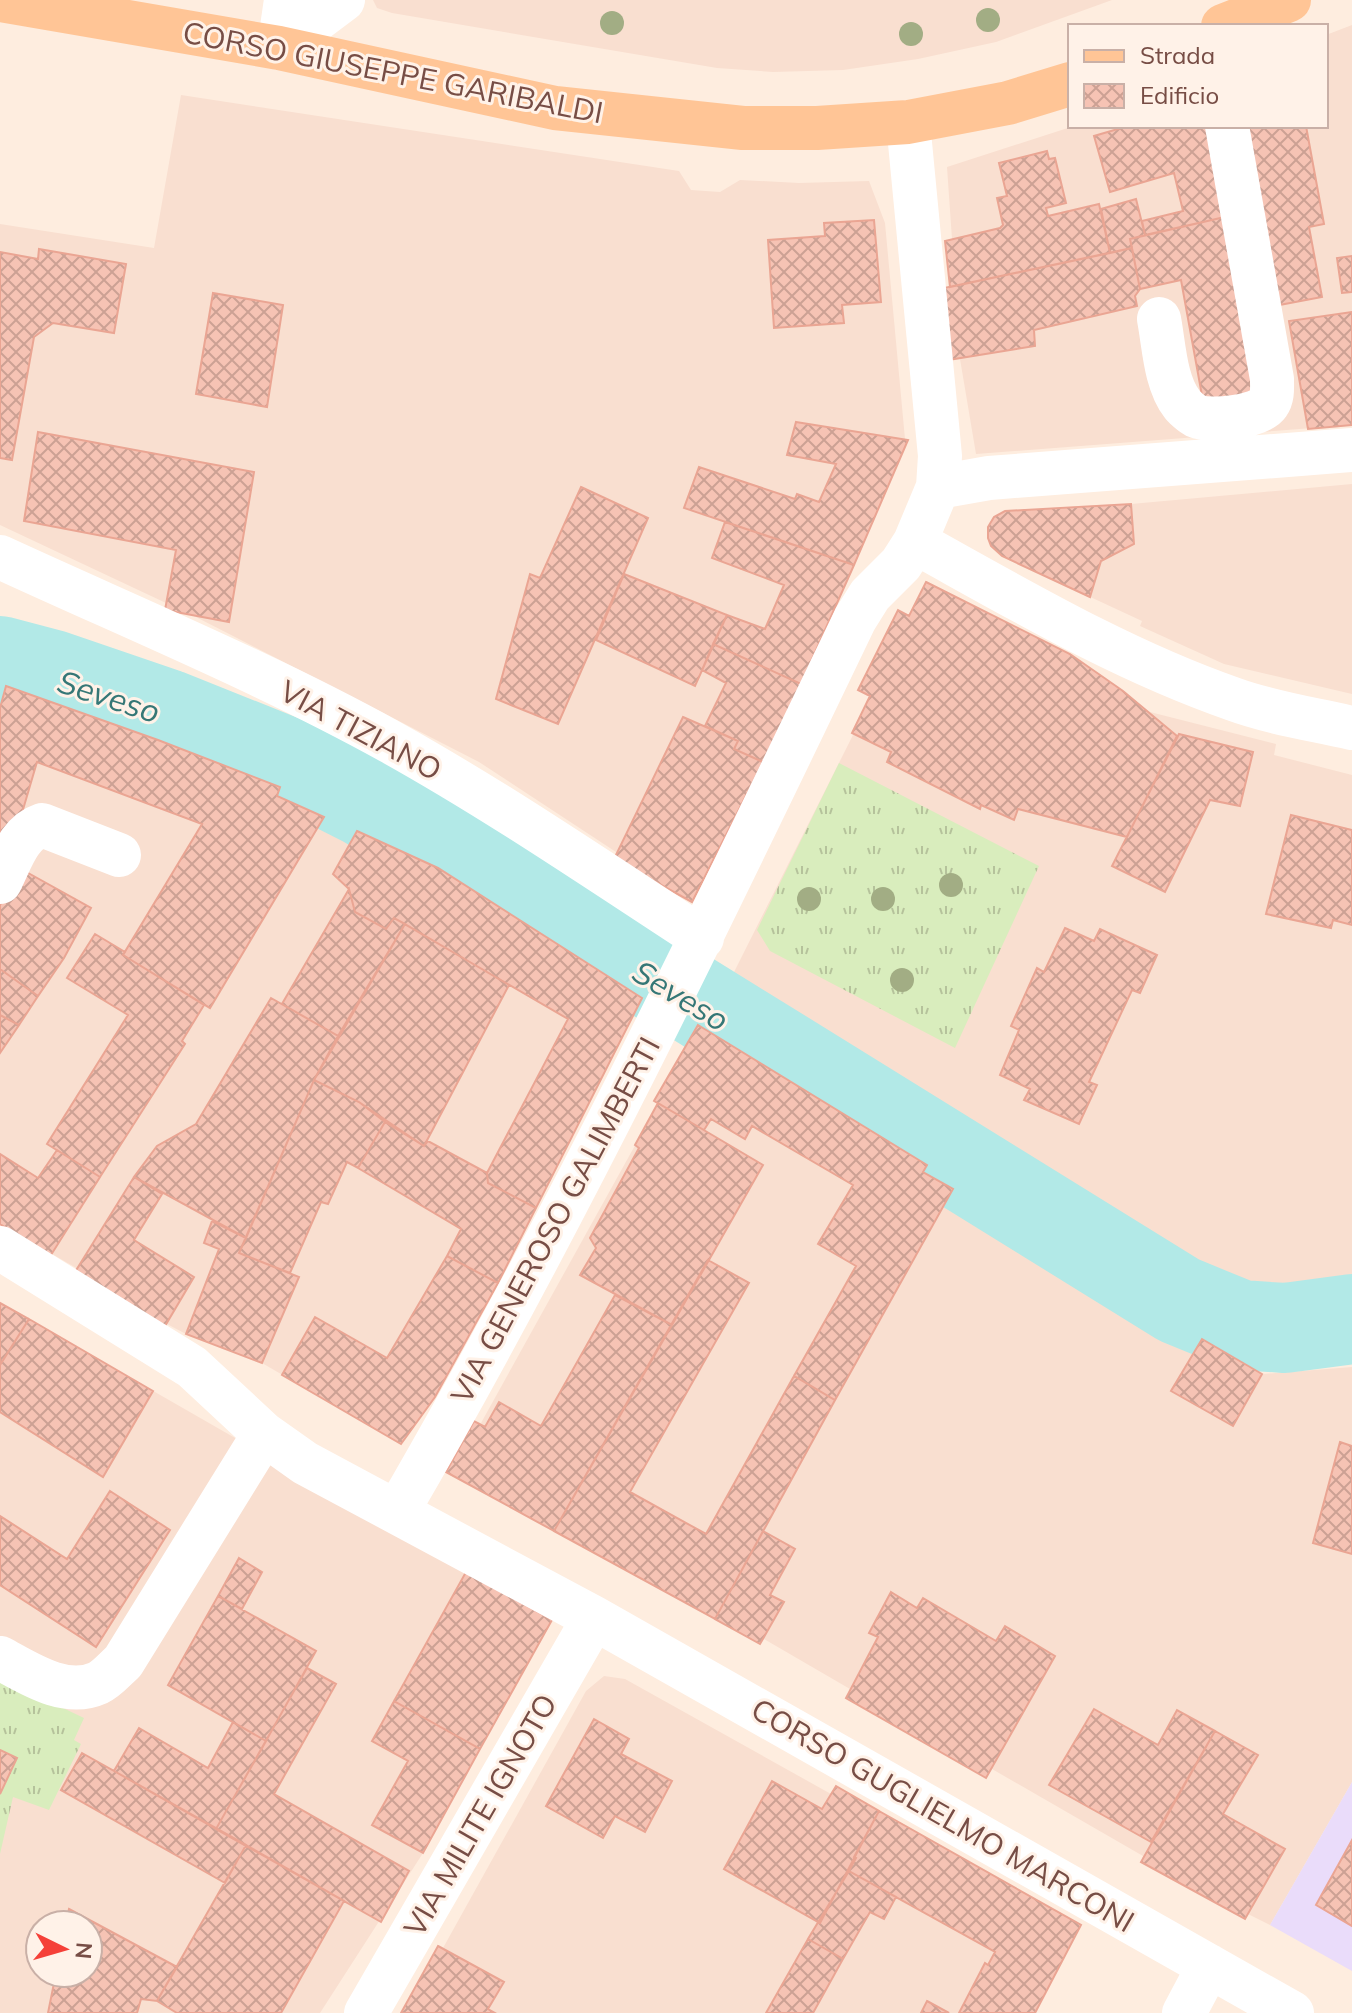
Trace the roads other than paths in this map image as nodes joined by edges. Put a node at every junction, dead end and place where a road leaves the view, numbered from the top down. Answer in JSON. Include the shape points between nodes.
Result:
{"nodes":[{"id":1,"x":0,"y":0,"type":"edge"},
{"id":2,"x":286,"y":0,"type":"edge"},
{"id":3,"x":343,"y":0,"type":"edge"},
{"id":4,"x":1289,"y":0,"type":"edge"},
{"id":5,"x":1228,"y":24,"type":"edge"},
{"id":6,"x":279,"y":48,"type":"junction"},
{"id":7,"x":1068,"y":85,"type":"edge"},
{"id":8,"x":908,"y":122,"type":"junction"},
{"id":9,"x":1227,"y":128,"type":"edge"},
{"id":10,"x":1159,"y":319,"type":"dead end"},
{"id":11,"x":1352,"y":450,"type":"edge"},
{"id":12,"x":938,"y":487,"type":"junction"},
{"id":13,"x":915,"y":542,"type":"junction"},
{"id":14,"x":0,"y":557,"type":"edge"},
{"id":15,"x":1352,"y":728,"type":"edge"},
{"id":16,"x":119,"y":855,"type":"dead end"},
{"id":17,"x":0,"y":882,"type":"edge"},
{"id":18,"x":696,"y":951,"type":"junction"},
{"id":19,"x":0,"y":1248,"type":"edge"},
{"id":20,"x":264,"y":1434,"type":"junction"},
{"id":21,"x":397,"y":1512,"type":"junction"},
{"id":22,"x":594,"y":1618,"type":"junction"},
{"id":23,"x":0,"y":1658,"type":"edge"},
{"id":24,"x":1209,"y":1966,"type":"junction"},
{"id":25,"x":366,"y":2013,"type":"edge"},
{"id":26,"x":1184,"y":2013,"type":"edge"},
{"id":27,"x":1292,"y":2013,"type":"edge"}],
"edges":[{"from":1,"to":6,"type":"main road","name":"CORSO GIUSEPPE GARIBALDI"},
{"from":2,"to":6,"type":"street"},
{"from":3,"to":6,"type":"street"},
{"from":4,"to":5,"type":"main road"},
{"from":6,"to":8,"type":"main road","name":"CORSO GIUSEPPE GARIBALDI","via":[[555,108],[743,128]]},
{"from":7,"to":8,"type":"main road","name":"CORSO GIUSEPPE GARIBALDI","via":[[1008,103]]},
{"from":8,"to":12,"type":"street","name":"VIA GENEROSO GALIMBERTI","via":[[940,456]]},
{"from":9,"to":10,"type":"street","via":[[1272,379],[1267,406],[1241,416],[1196,416],[1182,404],[1171,382]]},
{"from":11,"to":12,"type":"street","via":[[989,478]]},
{"from":12,"to":13,"type":"street","name":"VIA GENEROSO GALIMBERTI"},
{"from":13,"to":15,"type":"street","via":[[1097,642],[1181,680],[1236,701]]},
{"from":13,"to":18,"type":"street","name":"VIA GENEROSO GALIMBERTI","via":[[855,619]]},
{"from":14,"to":18,"type":"street","name":"VIA TIZIANO","via":[[386,740],[496,803]]},
{"from":16,"to":17,"type":"street","via":[[42,825],[21,840]]},
{"from":18,"to":21,"type":"street","name":"VIA GENEROSO GALIMBERTI","via":[[505,1322]]},
{"from":19,"to":20,"type":"street","name":"CORSO GUGLIELMO MARCONI","via":[[192,1367]]},
{"from":20,"to":21,"type":"street","name":"CORSO GUGLIELMO MARCONI","via":[[305,1463]]},
{"from":20,"to":23,"type":"street","via":[[123,1662],[99,1683],[68,1688]]},
{"from":21,"to":22,"type":"street","name":"CORSO GUGLIELMO MARCONI"},
{"from":22,"to":24,"type":"street","name":"CORSO GUGLIELMO MARCONI"},
{"from":22,"to":25,"type":"street","name":"VIA MILITE IGNOTO"},
{"from":24,"to":26,"type":"street"},
{"from":24,"to":27,"type":"street","name":"CORSO GUGLIELMO MARCONI"}]}
